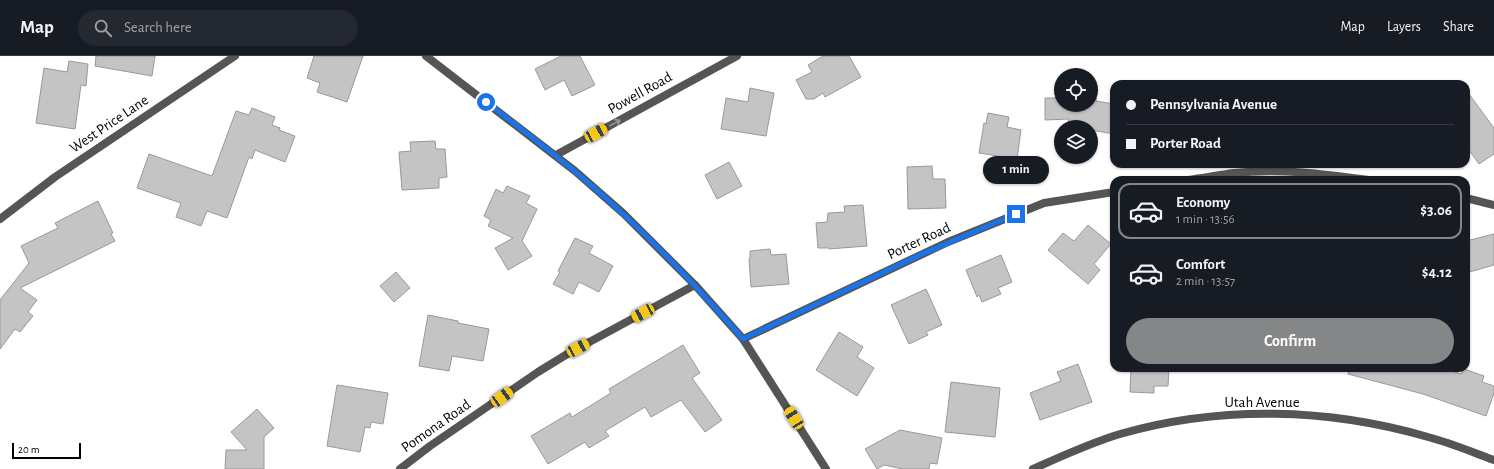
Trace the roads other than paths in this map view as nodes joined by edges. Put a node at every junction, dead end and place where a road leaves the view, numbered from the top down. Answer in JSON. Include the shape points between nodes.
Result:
{"nodes":[{"id":1,"x":235,"y":56,"type":"edge"},
{"id":2,"x":426,"y":56,"type":"edge"},
{"id":3,"x":737,"y":56,"type":"edge"},
{"id":4,"x":556,"y":155,"type":"junction"},
{"id":5,"x":1215,"y":176,"type":"edge"},
{"id":6,"x":1336,"y":176,"type":"edge"},
{"id":7,"x":1110,"y":193,"type":"edge"},
{"id":8,"x":1470,"y":199,"type":"edge"},
{"id":9,"x":1494,"y":205,"type":"edge"},
{"id":10,"x":0,"y":219,"type":"edge"},
{"id":11,"x":695,"y":285,"type":"junction"},
{"id":12,"x":743,"y":339,"type":"junction"},
{"id":13,"x":1494,"y":460,"type":"edge"},
{"id":14,"x":400,"y":469,"type":"edge"},
{"id":15,"x":826,"y":469,"type":"edge"},
{"id":16,"x":1033,"y":469,"type":"edge"}],
"edges":[{"from":1,"to":10,"type":"street","name":"West Price Lane","via":[[55,177]]},
{"from":2,"to":4,"type":"street"},
{"from":4,"to":3,"type":"street","name":"Powell Road","one_way":true},
{"from":4,"to":11,"type":"street","via":[[624,214]]},
{"from":5,"to":6,"type":"street","via":[[1272,172]]},
{"from":7,"to":12,"type":"street","name":"Porter Road","via":[[1044,203],[941,245]]},
{"from":8,"to":9,"type":"street"},
{"from":11,"to":12,"type":"street"},
{"from":11,"to":14,"type":"street","name":"Pomona Road","via":[[569,352]]},
{"from":12,"to":15,"type":"street"},
{"from":13,"to":16,"type":"street","name":"Utah Avenue","via":[[1430,437],[1376,424],[1321,416],[1249,413],[1189,419],[1121,434]]}]}
